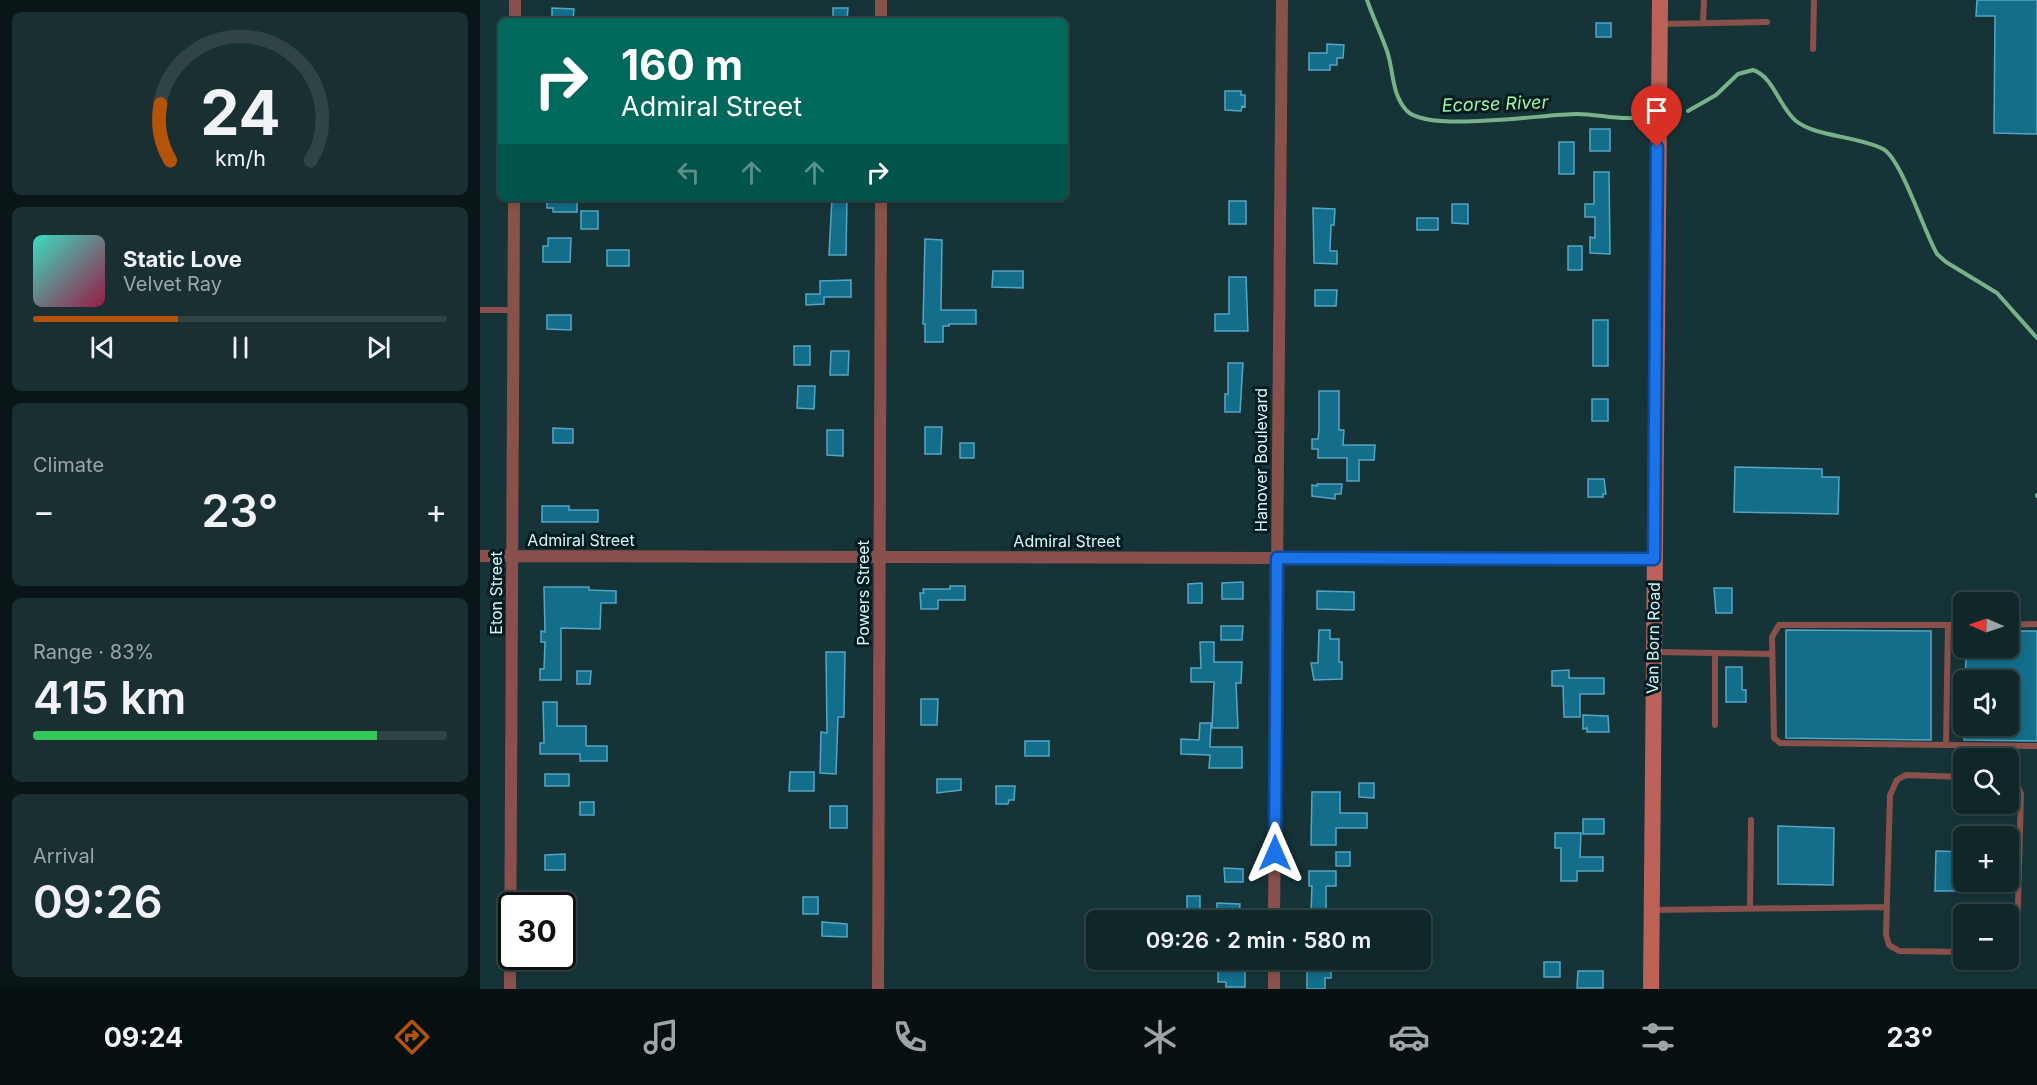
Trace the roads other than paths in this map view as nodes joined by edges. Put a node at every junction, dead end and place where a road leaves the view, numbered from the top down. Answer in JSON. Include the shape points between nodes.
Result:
{"nodes":[{"id":1,"x":515,"y":0,"type":"edge"},
{"id":2,"x":881,"y":0,"type":"edge"},
{"id":3,"x":1282,"y":0,"type":"edge"},
{"id":4,"x":1660,"y":0,"type":"edge"},
{"id":5,"x":1704,"y":0,"type":"edge"},
{"id":6,"x":1814,"y":0,"type":"edge"},
{"id":7,"x":515,"y":18,"type":"edge"},
{"id":8,"x":881,"y":18,"type":"edge"},
{"id":9,"x":1703,"y":22,"type":"junction"},
{"id":10,"x":1767,"y":22,"type":"dead end"},
{"id":11,"x":1659,"y":24,"type":"junction"},
{"id":12,"x":1813,"y":49,"type":"dead end"},
{"id":13,"x":514,"y":201,"type":"edge"},
{"id":14,"x":881,"y":201,"type":"edge"},
{"id":15,"x":480,"y":310,"type":"edge"},
{"id":16,"x":513,"y":310,"type":"junction"},
{"id":17,"x":480,"y":556,"type":"edge"},
{"id":18,"x":512,"y":556,"type":"junction"},
{"id":19,"x":879,"y":557,"type":"junction"},
{"id":20,"x":1277,"y":558,"type":"junction"},
{"id":21,"x":1654,"y":559,"type":"junction"},
{"id":22,"x":2037,"y":624,"type":"edge"},
{"id":23,"x":2019,"y":625,"type":"edge"},
{"id":24,"x":1948,"y":626,"type":"junction"},
{"id":25,"x":1953,"y":626,"type":"edge"},
{"id":26,"x":1653,"y":652,"type":"junction"},
{"id":27,"x":1715,"y":653,"type":"junction"},
{"id":28,"x":1772,"y":654,"type":"junction"},
{"id":29,"x":1715,"y":725,"type":"dead end"},
{"id":30,"x":1946,"y":745,"type":"junction"},
{"id":31,"x":2037,"y":746,"type":"edge"},
{"id":32,"x":1953,"y":777,"type":"edge"},
{"id":33,"x":2019,"y":789,"type":"edge"},
{"id":34,"x":1751,"y":820,"type":"dead end"},
{"id":35,"x":2018,"y":904,"type":"edge"},
{"id":36,"x":1886,"y":907,"type":"junction"},
{"id":37,"x":1750,"y":908,"type":"junction"},
{"id":38,"x":1274,"y":910,"type":"edge"},
{"id":39,"x":1651,"y":910,"type":"junction"},
{"id":40,"x":1953,"y":952,"type":"edge"},
{"id":41,"x":1274,"y":970,"type":"edge"},
{"id":42,"x":510,"y":989,"type":"edge"},
{"id":43,"x":878,"y":989,"type":"edge"},
{"id":44,"x":1274,"y":989,"type":"edge"},
{"id":45,"x":1651,"y":989,"type":"edge"}],
"edges":[{"from":1,"to":7,"type":"street"},
{"from":2,"to":8,"type":"street"},
{"from":3,"to":20,"type":"street","name":"Hanover Boulevard"},
{"from":4,"to":11,"type":"main road","name":"Van Born Road"},
{"from":5,"to":9,"type":"lane"},
{"from":6,"to":12,"type":"lane"},
{"from":9,"to":10,"type":"lane"},
{"from":9,"to":11,"type":"lane"},
{"from":11,"to":21,"type":"main road","name":"Van Born Road"},
{"from":13,"to":16,"type":"street","name":"Eton Street"},
{"from":14,"to":19,"type":"street","name":"Powers Street"},
{"from":15,"to":16,"type":"lane"},
{"from":16,"to":18,"type":"street","name":"Eton Street"},
{"from":17,"to":18,"type":"street","name":"Admiral Street"},
{"from":18,"to":19,"type":"street","name":"Admiral Street"},
{"from":18,"to":42,"type":"street","name":"Eton Street"},
{"from":19,"to":20,"type":"street","name":"Admiral Street"},
{"from":19,"to":43,"type":"street","name":"Powers Street"},
{"from":20,"to":21,"type":"street","name":"Admiral Street"},
{"from":20,"to":38,"type":"street","name":"Hanover Boulevard"},
{"from":21,"to":26,"type":"main road","name":"Van Born Road"},
{"from":22,"to":23,"type":"lane"},
{"from":24,"to":25,"type":"lane"},
{"from":24,"to":28,"type":"lane","via":[[1779,625],[1772,637]]},
{"from":24,"to":30,"type":"lane"},
{"from":26,"to":27,"type":"lane"},
{"from":26,"to":39,"type":"main road","name":"Van Born Road"},
{"from":27,"to":28,"type":"lane"},
{"from":27,"to":29,"type":"lane"},
{"from":28,"to":30,"type":"lane","via":[[1773,732],[1779,743]]},
{"from":30,"to":31,"type":"lane"},
{"from":32,"to":36,"type":"lane","via":[[1906,775],[1896,780],[1890,795]]},
{"from":33,"to":35,"type":"lane"},
{"from":34,"to":37,"type":"lane"},
{"from":36,"to":37,"type":"lane"},
{"from":36,"to":40,"type":"lane","via":[[1890,945],[1899,951]]},
{"from":37,"to":39,"type":"lane"},
{"from":39,"to":45,"type":"main road","name":"Van Born Road"},
{"from":41,"to":44,"type":"street"}]}
